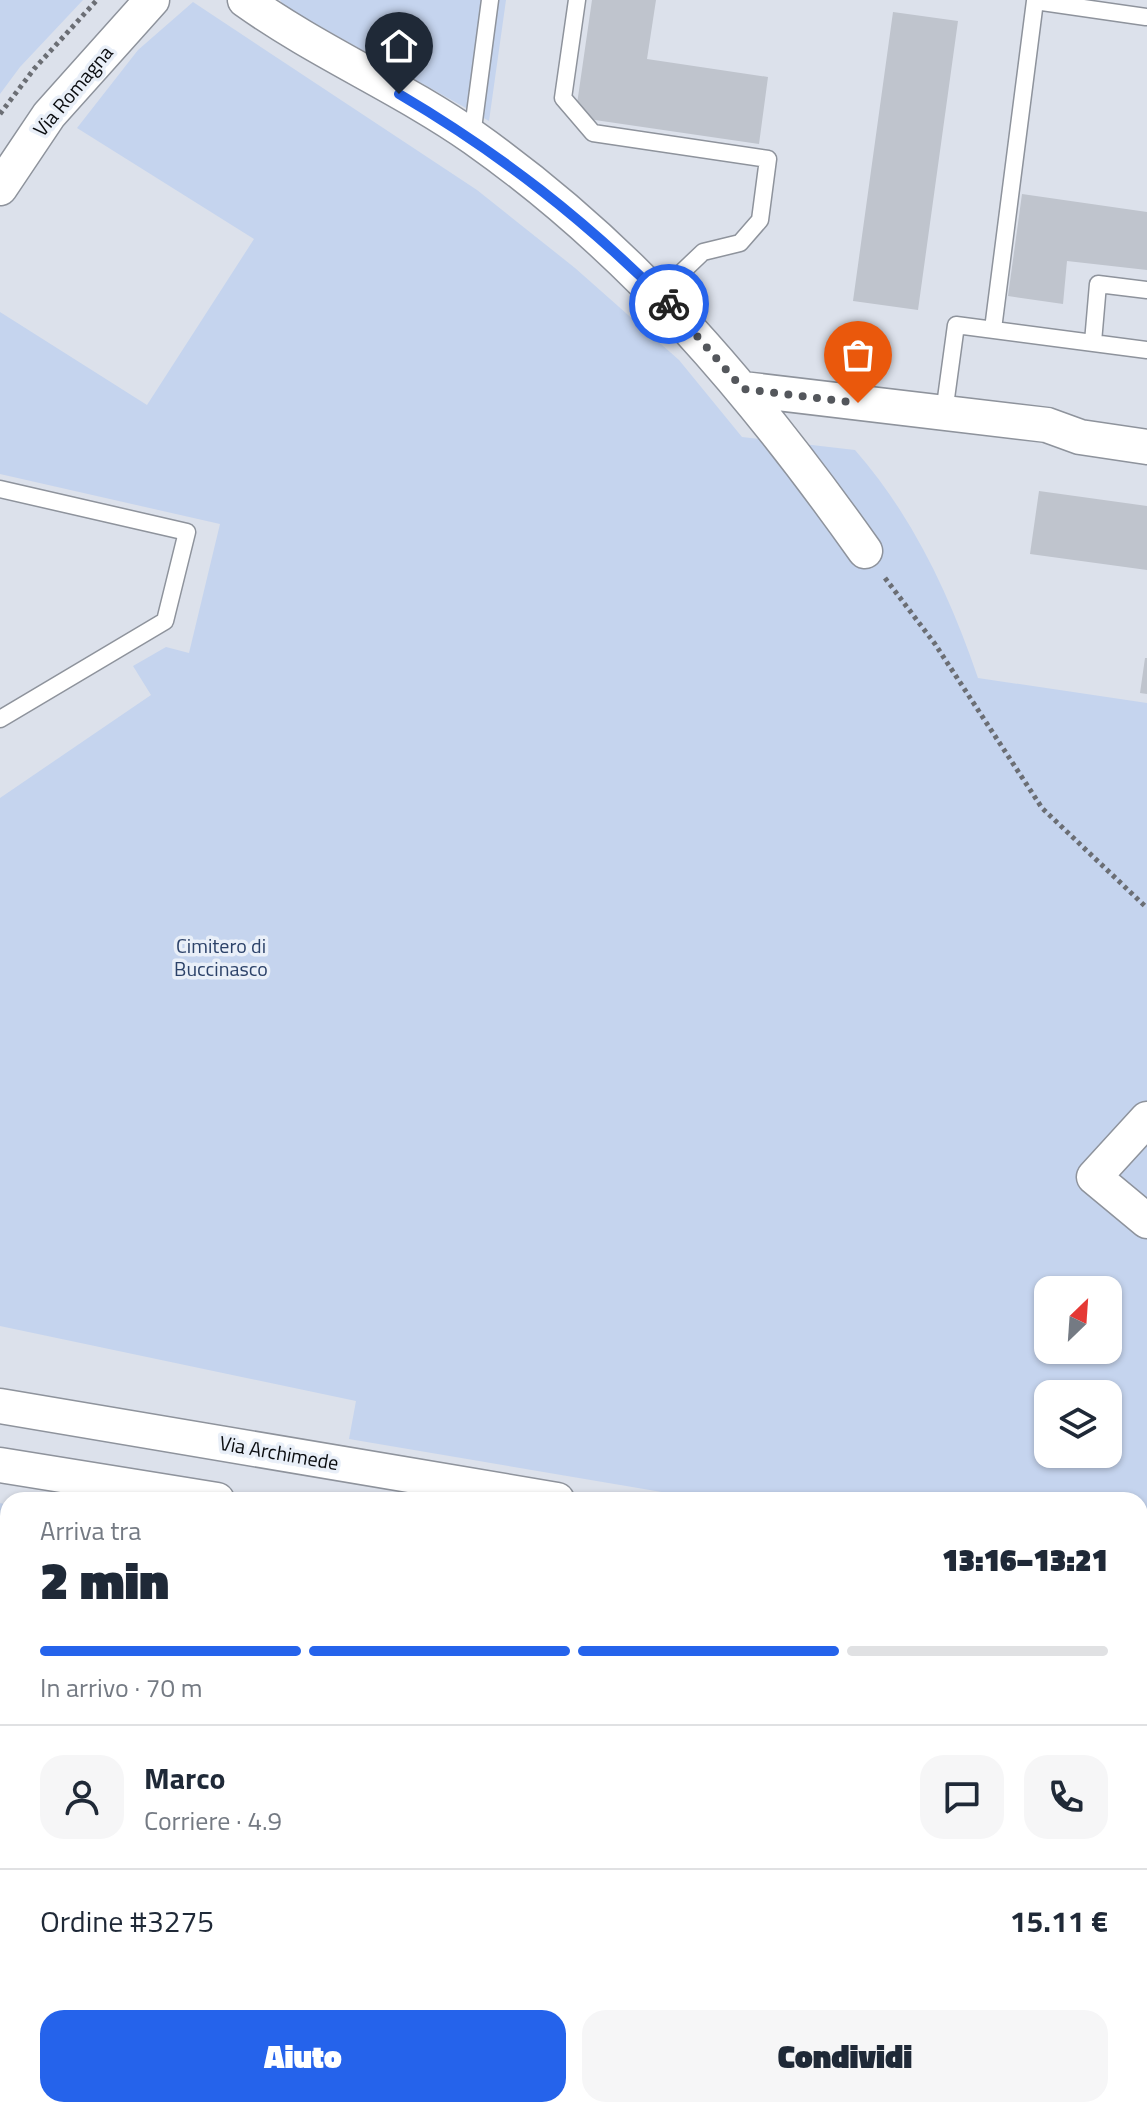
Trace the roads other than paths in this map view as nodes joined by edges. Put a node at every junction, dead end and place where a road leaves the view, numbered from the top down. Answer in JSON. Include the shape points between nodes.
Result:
{"nodes":[{"id":1,"x":152,"y":0,"type":"edge"},
{"id":2,"x":245,"y":0,"type":"edge"},
{"id":3,"x":490,"y":0,"type":"edge"},
{"id":4,"x":577,"y":0,"type":"edge"},
{"id":5,"x":1146,"y":17,"type":"edge"},
{"id":6,"x":472,"y":136,"type":"junction"},
{"id":7,"x":0,"y":188,"type":"edge"},
{"id":8,"x":1147,"y":290,"type":"edge"},
{"id":9,"x":659,"y":294,"type":"junction"},
{"id":10,"x":993,"y":329,"type":"junction"},
{"id":11,"x":1093,"y":342,"type":"junction"},
{"id":12,"x":1147,"y":350,"type":"edge"},
{"id":13,"x":743,"y":389,"type":"junction"},
{"id":14,"x":944,"y":413,"type":"junction"},
{"id":15,"x":1147,"y":447,"type":"edge"},
{"id":16,"x":0,"y":489,"type":"edge"},
{"id":17,"x":865,"y":551,"type":"road end"},
{"id":18,"x":0,"y":719,"type":"edge"},
{"id":19,"x":1147,"y":1119,"type":"edge"},
{"id":20,"x":1147,"y":1221,"type":"edge"},
{"id":21,"x":0,"y":1406,"type":"edge"},
{"id":22,"x":0,"y":1465,"type":"edge"},
{"id":23,"x":167,"y":1492,"type":"edge"},
{"id":24,"x":510,"y":1492,"type":"edge"}],
"edges":[{"from":1,"to":7,"type":"street","name":"Via Romagna","via":[[49,115]]},
{"from":2,"to":6,"type":"street"},
{"from":3,"to":6,"type":"lane"},
{"from":4,"to":9,"type":"lane","via":[[563,98],[593,133],[768,159],[760,220],[740,243],[703,252]]},
{"from":5,"to":10,"type":"lane","via":[[1035,1]]},
{"from":6,"to":9,"type":"street","via":[[546,193]]},
{"from":8,"to":11,"type":"lane","via":[[1098,284]]},
{"from":9,"to":13,"type":"street"},
{"from":10,"to":11,"type":"lane"},
{"from":10,"to":14,"type":"lane","via":[[956,325]]},
{"from":11,"to":12,"type":"lane"},
{"from":13,"to":14,"type":"street"},
{"from":13,"to":17,"type":"street"},
{"from":14,"to":15,"type":"street","via":[[1047,425],[1080,437]]},
{"from":16,"to":18,"type":"lane","via":[[187,532],[165,621]]},
{"from":19,"to":20,"type":"street","via":[[1094,1177]]},
{"from":21,"to":24,"type":"street","name":"Via Archimede"},
{"from":22,"to":23,"type":"street"}]}
